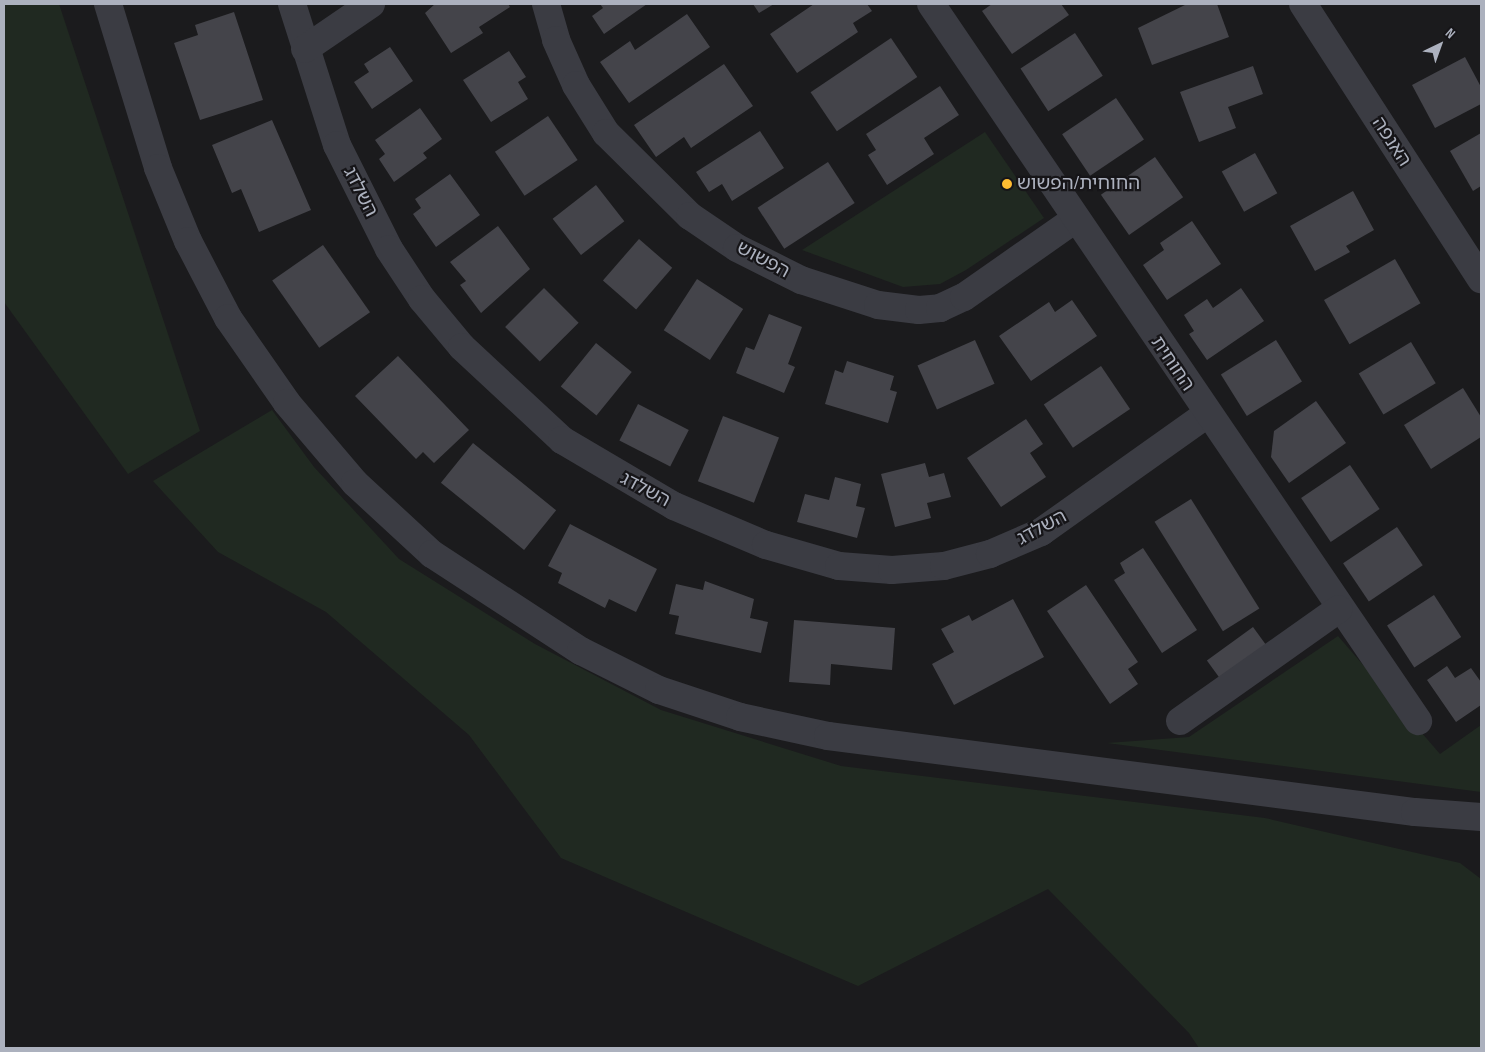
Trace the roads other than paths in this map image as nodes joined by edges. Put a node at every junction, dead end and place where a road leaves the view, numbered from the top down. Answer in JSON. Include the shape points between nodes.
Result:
{"nodes":[{"id":1,"x":108,"y":4,"type":"edge"},
{"id":2,"x":292,"y":4,"type":"edge"},
{"id":3,"x":371,"y":4,"type":"edge"},
{"id":4,"x":546,"y":4,"type":"edge"},
{"id":5,"x":931,"y":4,"type":"edge"},
{"id":6,"x":1303,"y":4,"type":"edge"},
{"id":7,"x":305,"y":49,"type":"junction"},
{"id":8,"x":1074,"y":220,"type":"junction"},
{"id":9,"x":1481,"y":279,"type":"edge"},
{"id":10,"x":1207,"y":414,"type":"junction"},
{"id":11,"x":1340,"y":609,"type":"junction"},
{"id":12,"x":1180,"y":721,"type":"dead end"},
{"id":13,"x":1418,"y":721,"type":"dead end"},
{"id":14,"x":1415,"y":812,"type":"junction"},
{"id":15,"x":1481,"y":817,"type":"edge"},
{"id":16,"x":1481,"y":836,"type":"edge"}],
"edges":[{"from":1,"to":14,"type":"street","via":[[158,168],[188,241],[228,318],[286,402],[355,483],[432,554],[504,605],[581,651],[660,690],[740,717],[828,736]]},
{"from":2,"to":7,"type":"street","name":"השלדג"},
{"from":3,"to":7,"type":"street"},
{"from":4,"to":8,"type":"street","name":"הפשוש","via":[[556,40],[576,85],[606,133],[690,216],[737,248],[800,280],[878,305],[919,310],[940,308],[964,298]]},
{"from":5,"to":8,"type":"street","name":"החוחית"},
{"from":6,"to":9,"type":"street","name":"האנפה"},
{"from":7,"to":10,"type":"street","name":"השלדג","via":[[337,146],[358,191],[422,299],[462,347],[562,440],[659,498],[739,534],[839,566],[892,570],[944,566],[990,554],[1041,532]]},
{"from":8,"to":10,"type":"street","name":"החוחית"},
{"from":10,"to":11,"type":"street","name":"החוחית"},
{"from":11,"to":12,"type":"street"},
{"from":11,"to":13,"type":"street","name":"החוחית"},
{"from":14,"to":15,"type":"street"},
{"from":14,"to":16,"type":"street"}]}
